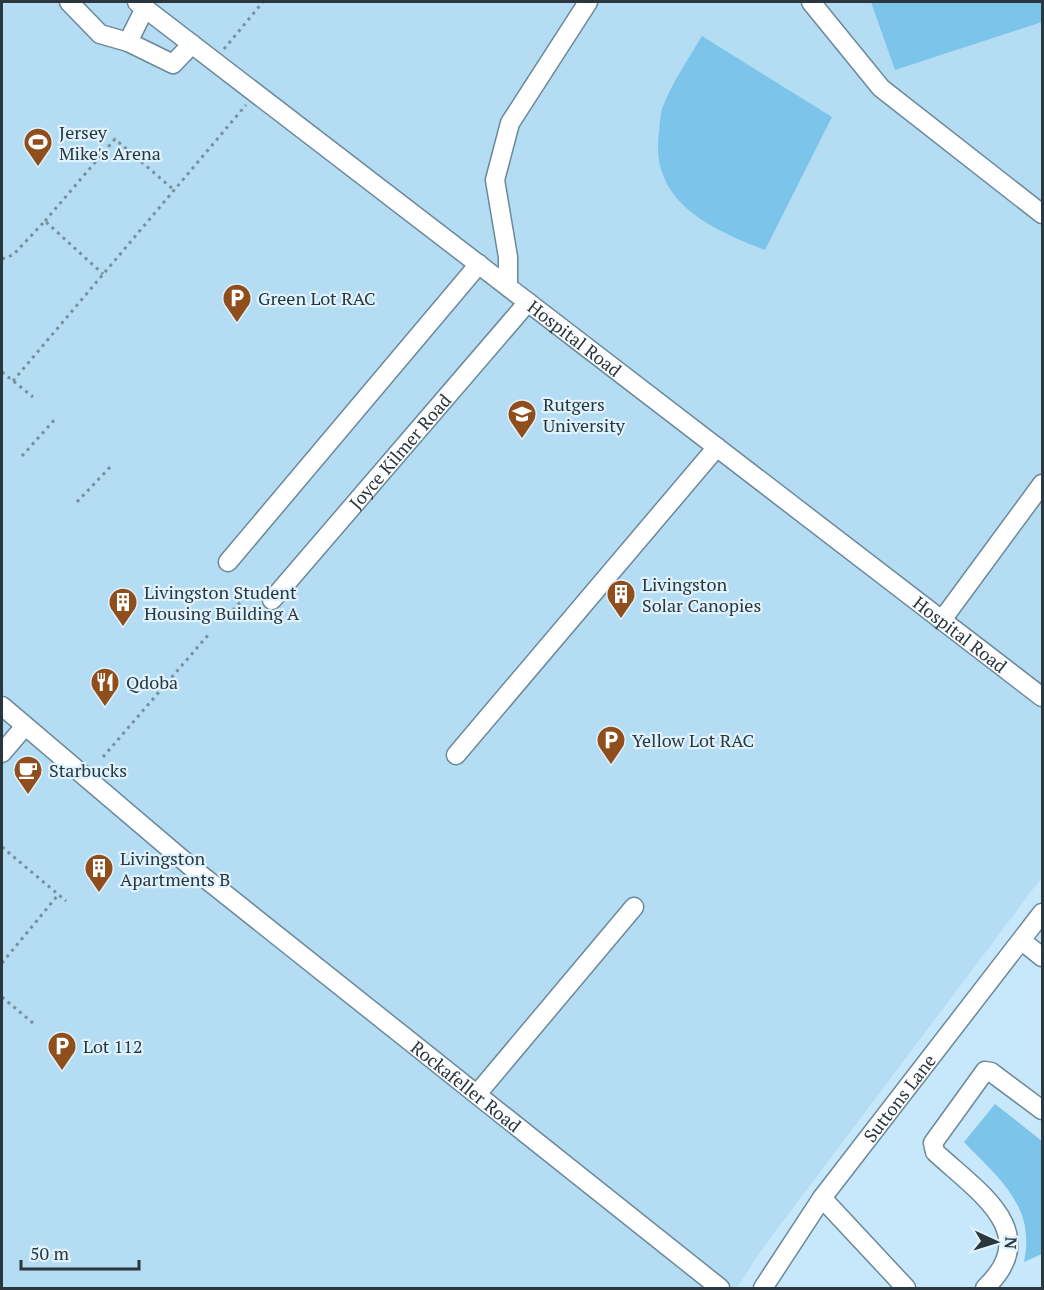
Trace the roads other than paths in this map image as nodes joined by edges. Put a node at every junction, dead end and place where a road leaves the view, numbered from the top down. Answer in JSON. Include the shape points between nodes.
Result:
{"nodes":[{"id":1,"x":69,"y":2,"type":"edge"},
{"id":2,"x":588,"y":2,"type":"edge"},
{"id":3,"x":811,"y":2,"type":"edge"},
{"id":4,"x":141,"y":5,"type":"edge"},
{"id":5,"x":129,"y":42,"type":"junction"},
{"id":6,"x":192,"y":44,"type":"junction"},
{"id":7,"x":1042,"y":214,"type":"edge"},
{"id":8,"x":479,"y":264,"type":"junction"},
{"id":9,"x":508,"y":287,"type":"junction"},
{"id":10,"x":528,"y":302,"type":"junction"},
{"id":11,"x":717,"y":447,"type":"junction"},
{"id":12,"x":1042,"y":484,"type":"edge"},
{"id":13,"x":228,"y":562,"type":"dead end"},
{"id":14,"x":272,"y":600,"type":"dead end"},
{"id":15,"x":942,"y":620,"type":"junction"},
{"id":16,"x":1042,"y":696,"type":"edge"},
{"id":17,"x":2,"y":706,"type":"edge"},
{"id":18,"x":25,"y":726,"type":"junction"},
{"id":19,"x":2,"y":753,"type":"edge"},
{"id":20,"x":456,"y":755,"type":"dead end"},
{"id":21,"x":634,"y":907,"type":"dead end"},
{"id":22,"x":1042,"y":913,"type":"edge"},
{"id":23,"x":1022,"y":941,"type":"junction"},
{"id":24,"x":1042,"y":957,"type":"edge"},
{"id":25,"x":477,"y":1094,"type":"junction"},
{"id":26,"x":1042,"y":1110,"type":"edge"},
{"id":27,"x":822,"y":1198,"type":"junction"},
{"id":28,"x":720,"y":1288,"type":"edge"},
{"id":29,"x":763,"y":1288,"type":"edge"},
{"id":30,"x":906,"y":1288,"type":"edge"},
{"id":31,"x":985,"y":1288,"type":"edge"}],
"edges":[{"from":1,"to":5,"type":"street","via":[[100,34]]},
{"from":2,"to":9,"type":"street","via":[[510,123],[495,180],[508,257]]},
{"from":3,"to":7,"type":"street","via":[[881,88]]},
{"from":4,"to":5,"type":"street"},
{"from":4,"to":6,"type":"street","name":"Hospital Road"},
{"from":5,"to":6,"type":"street","via":[[172,64]]},
{"from":6,"to":8,"type":"street","name":"Hospital Road"},
{"from":8,"to":9,"type":"street","name":"Hospital Road"},
{"from":8,"to":13,"type":"street"},
{"from":9,"to":10,"type":"street","name":"Hospital Road"},
{"from":10,"to":11,"type":"street","name":"Hospital Road"},
{"from":10,"to":14,"type":"street","name":"Joyce Kilmer Road"},
{"from":11,"to":15,"type":"street","name":"Hospital Road"},
{"from":11,"to":20,"type":"street"},
{"from":12,"to":15,"type":"street"},
{"from":15,"to":16,"type":"street","name":"Hospital Road"},
{"from":17,"to":18,"type":"street"},
{"from":18,"to":19,"type":"street"},
{"from":18,"to":25,"type":"street","name":"Rockafeller Road","via":[[214,884]]},
{"from":21,"to":25,"type":"street"},
{"from":22,"to":23,"type":"street","name":"Suttons Lane"},
{"from":23,"to":24,"type":"street"},
{"from":23,"to":27,"type":"street","name":"Suttons Lane"},
{"from":25,"to":28,"type":"street","name":"Rockafeller Road"},
{"from":26,"to":31,"type":"street","via":[[985,1071],[933,1143],[935,1152],[991,1204],[1012,1239],[1007,1263]]},
{"from":27,"to":29,"type":"street","name":"Suttons Lane"},
{"from":27,"to":30,"type":"street"}]}
